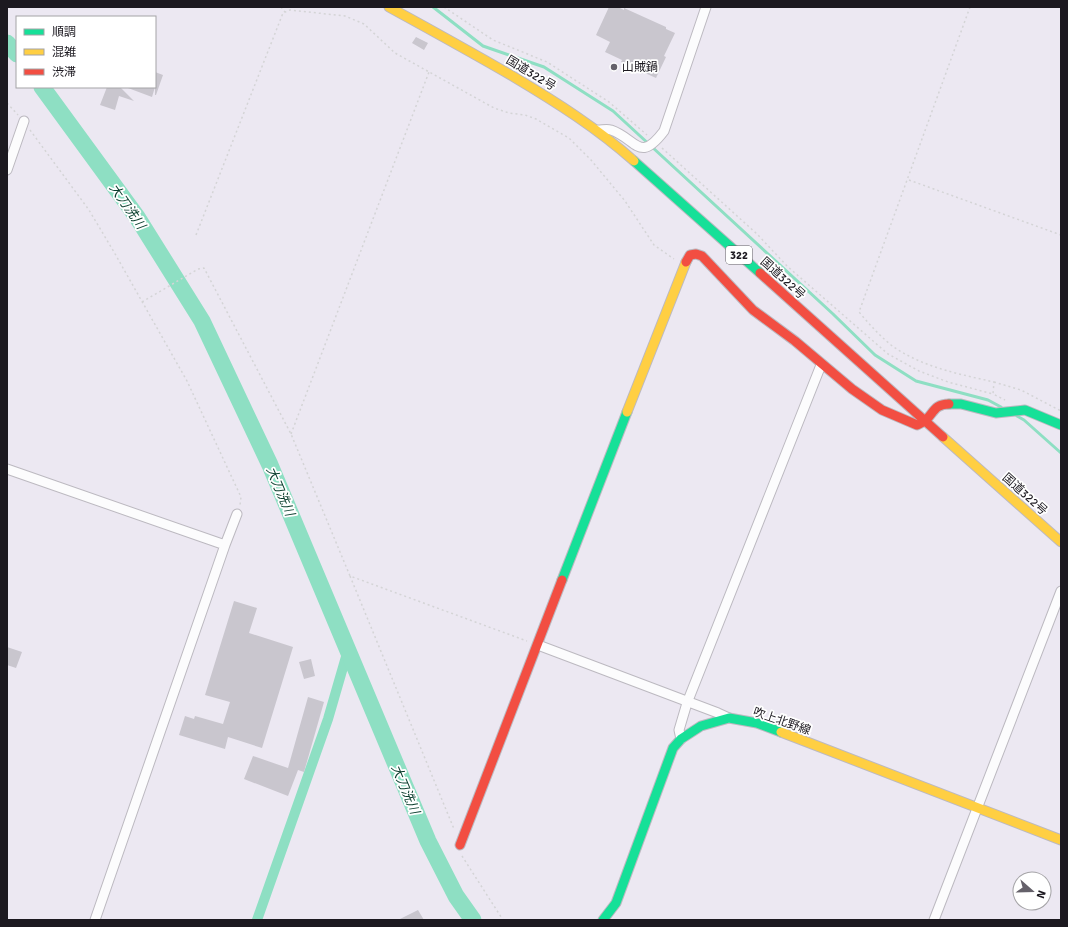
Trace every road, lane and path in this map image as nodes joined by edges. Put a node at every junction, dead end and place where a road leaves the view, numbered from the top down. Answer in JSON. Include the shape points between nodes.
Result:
{"nodes":[{"id":1,"x":281,"y":7,"type":"edge"},
{"id":2,"x":389,"y":7,"type":"edge"},
{"id":3,"x":444,"y":7,"type":"edge"},
{"id":4,"x":706,"y":7,"type":"edge"},
{"id":5,"x":970,"y":7,"type":"edge"},
{"id":6,"x":285,"y":12,"type":"junction"},
{"id":7,"x":429,"y":72,"type":"junction"},
{"id":8,"x":7,"y":103,"type":"edge"},
{"id":9,"x":24,"y":122,"type":"junction"},
{"id":10,"x":596,"y":130,"type":"junction"},
{"id":11,"x":656,"y":142,"type":"junction"},
{"id":12,"x":7,"y":170,"type":"edge"},
{"id":13,"x":908,"y":180,"type":"junction"},
{"id":14,"x":196,"y":235,"type":"dead end"},
{"id":15,"x":1061,"y":235,"type":"edge"},
{"id":16,"x":684,"y":266,"type":"junction"},
{"id":17,"x":142,"y":302,"type":"junction"},
{"id":18,"x":821,"y":365,"type":"junction"},
{"id":19,"x":994,"y":382,"type":"junction"},
{"id":20,"x":993,"y":394,"type":"junction"},
{"id":21,"x":1005,"y":400,"type":"dead end"},
{"id":22,"x":1061,"y":411,"type":"edge"},
{"id":23,"x":925,"y":420,"type":"junction"},
{"id":24,"x":1061,"y":425,"type":"edge"},
{"id":25,"x":291,"y":434,"type":"junction"},
{"id":26,"x":7,"y":469,"type":"edge"},
{"id":27,"x":237,"y":514,"type":"joint"},
{"id":28,"x":1061,"y":542,"type":"edge"},
{"id":29,"x":225,"y":545,"type":"junction"},
{"id":30,"x":350,"y":576,"type":"junction"},
{"id":31,"x":1061,"y":591,"type":"edge"},
{"id":32,"x":538,"y":646,"type":"junction"},
{"id":33,"x":687,"y":702,"type":"junction"},
{"id":34,"x":729,"y":718,"type":"junction"},
{"id":35,"x":680,"y":739,"type":"junction"},
{"id":36,"x":977,"y":808,"type":"junction"},
{"id":37,"x":454,"y":830,"type":"dead end"},
{"id":38,"x":1061,"y":840,"type":"edge"},
{"id":39,"x":460,"y":845,"type":"joint"},
{"id":40,"x":95,"y":920,"type":"edge"},
{"id":41,"x":503,"y":920,"type":"edge"},
{"id":42,"x":603,"y":920,"type":"edge"},
{"id":43,"x":934,"y":920,"type":"edge"}],
"edges":[{"from":1,"to":6,"type":"path"},
{"from":2,"to":10,"type":"main road","name":"国道322号","number":"322","via":[[513,76]]},
{"from":3,"to":11,"type":"path","via":[[493,40],[547,62],[609,102]]},
{"from":4,"to":11,"type":"street","via":[[664,132]]},
{"from":5,"to":13,"type":"path"},
{"from":6,"to":7,"type":"path","via":[[290,10],[345,16],[364,24],[395,53]]},
{"from":6,"to":14,"type":"path","via":[[282,13]]},
{"from":7,"to":16,"type":"path","via":[[494,108],[536,119],[569,138],[625,201],[654,245]]},
{"from":7,"to":25,"type":"path"},
{"from":8,"to":9,"type":"path"},
{"from":9,"to":12,"type":"street"},
{"from":9,"to":17,"type":"path","via":[[89,210]]},
{"from":10,"to":11,"type":"street","via":[[610,130],[640,148],[647,148]]},
{"from":10,"to":23,"type":"main road","name":"国道322号","number":"322"},
{"from":11,"to":20,"type":"path","via":[[757,234],[787,266],[888,354],[919,371]]},
{"from":13,"to":15,"type":"path"},
{"from":13,"to":19,"type":"path","via":[[859,312],[872,328],[910,356],[937,368]]},
{"from":16,"to":18,"type":"main road","via":[[690,255],[702,256],[754,310],[794,340]]},
{"from":16,"to":32,"type":"main road"},
{"from":17,"to":25,"type":"path","via":[[198,269],[204,268]]},
{"from":17,"to":27,"type":"path","via":[[187,381],[241,497]]},
{"from":18,"to":23,"type":"main road","via":[[882,411],[917,425]]},
{"from":18,"to":33,"type":"street"},
{"from":19,"to":20,"type":"path"},
{"from":19,"to":22,"type":"path","via":[[1021,390]]},
{"from":20,"to":21,"type":"path"},
{"from":23,"to":24,"type":"main road","via":[[934,408],[943,404],[961,404],[996,413],[1025,410]]},
{"from":23,"to":28,"type":"main road","name":"国道322号","number":"322"},
{"from":25,"to":30,"type":"path"},
{"from":26,"to":29,"type":"street"},
{"from":27,"to":29,"type":"street"},
{"from":29,"to":40,"type":"street"},
{"from":30,"to":32,"type":"path"},
{"from":30,"to":37,"type":"path"},
{"from":31,"to":36,"type":"street"},
{"from":32,"to":33,"type":"street"},
{"from":32,"to":39,"type":"main road"},
{"from":33,"to":34,"type":"street"},
{"from":33,"to":35,"type":"street","via":[[679,730]]},
{"from":34,"to":35,"type":"main road","name":"吹上北野線","via":[[701,726]]},
{"from":34,"to":36,"type":"main road","name":"吹上北野線","via":[[757,723]]},
{"from":35,"to":42,"type":"main road","name":"吹上北野線","via":[[673,748],[616,903]]},
{"from":36,"to":38,"type":"main road","name":"吹上北野線"},
{"from":36,"to":43,"type":"street"},
{"from":39,"to":41,"type":"path","via":[[463,857]]}]}
